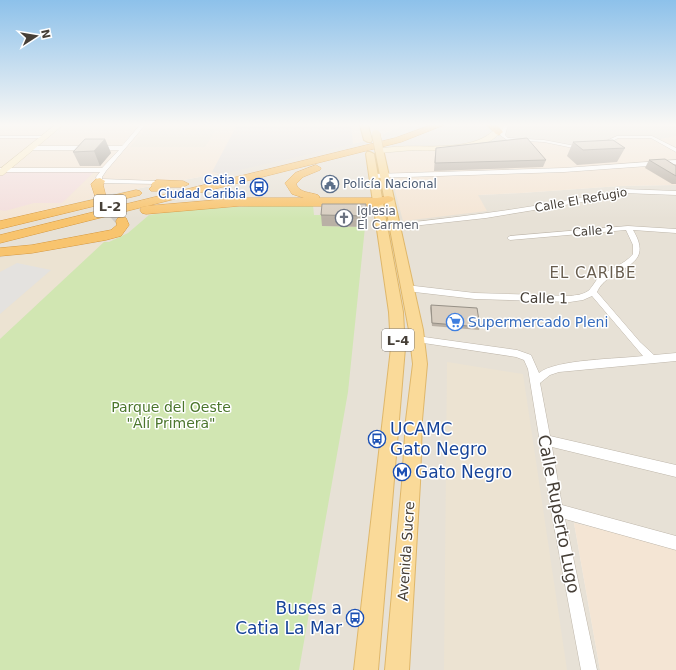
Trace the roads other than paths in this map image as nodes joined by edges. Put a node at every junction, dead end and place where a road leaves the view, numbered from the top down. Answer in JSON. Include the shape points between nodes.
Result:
{"nodes":[{"id":1,"x":20,"y":156,"type":"edge"},
{"id":2,"x":117,"y":156,"type":"edge"},
{"id":3,"x":320,"y":156,"type":"edge"},
{"id":4,"x":324,"y":156,"type":"edge"},
{"id":5,"x":347,"y":156,"type":"edge"},
{"id":6,"x":370,"y":156,"type":"edge"},
{"id":7,"x":380,"y":156,"type":"edge"},
{"id":8,"x":676,"y":162,"type":"edge"},
{"id":9,"x":326,"y":164,"type":"junction"},
{"id":10,"x":1,"y":171,"type":"edge"},
{"id":11,"x":102,"y":175,"type":"junction"},
{"id":12,"x":374,"y":176,"type":"junction"},
{"id":13,"x":384,"y":176,"type":"junction"},
{"id":14,"x":220,"y":179,"type":"junction"},
{"id":15,"x":156,"y":186,"type":"junction"},
{"id":16,"x":676,"y":193,"type":"edge"},
{"id":17,"x":173,"y":196,"type":"junction"},
{"id":18,"x":100,"y":197,"type":"tunnel mouth"},
{"id":19,"x":381,"y":199,"type":"junction"},
{"id":20,"x":132,"y":215,"type":"junction"},
{"id":21,"x":0,"y":225,"type":"edge"},
{"id":22,"x":394,"y":226,"type":"junction"},
{"id":23,"x":628,"y":228,"type":"junction"},
{"id":24,"x":676,"y":231,"type":"edge"},
{"id":25,"x":0,"y":232,"type":"edge"},
{"id":26,"x":510,"y":238,"type":"dead end"},
{"id":27,"x":0,"y":239,"type":"edge"},
{"id":28,"x":0,"y":249,"type":"edge"},
{"id":29,"x":0,"y":252,"type":"edge"},
{"id":30,"x":406,"y":288,"type":"junction"},
{"id":31,"x":593,"y":292,"type":"junction"},
{"id":32,"x":408,"y":339,"type":"junction"},
{"id":33,"x":676,"y":356,"type":"edge"},
{"id":34,"x":651,"y":358,"type":"junction"},
{"id":35,"x":535,"y":382,"type":"junction"},
{"id":36,"x":544,"y":440,"type":"junction"},
{"id":37,"x":676,"y":471,"type":"edge"},
{"id":38,"x":557,"y":510,"type":"junction"},
{"id":39,"x":676,"y":543,"type":"edge"},
{"id":40,"x":366,"y":670,"type":"edge"},
{"id":41,"x":397,"y":670,"type":"edge"},
{"id":42,"x":590,"y":670,"type":"edge"}],
"edges":[{"from":1,"to":10,"type":"main road"},
{"from":2,"to":11,"type":"street"},
{"from":3,"to":14,"type":"highway","number":"L-2"},
{"from":4,"to":17,"type":"highway","number":"L-2"},
{"from":5,"to":9,"type":"highway","number":"L-2"},
{"from":6,"to":12,"type":"main road","name":"Avenida Sucre","number":"L-4"},
{"from":7,"to":13,"type":"main road","name":"Avenida Sucre","number":"L-4"},
{"from":8,"to":13,"type":"street","via":[[564,170]]},
{"from":9,"to":19,"type":"highway","via":[[293,178],[290,183],[292,190],[314,197]]},
{"from":9,"to":20,"type":"highway","number":"L-2"},
{"from":10,"to":11,"type":"street"},
{"from":11,"to":15,"type":"street"},
{"from":11,"to":18,"type":"highway","via":[[97,184]]},
{"from":12,"to":13,"type":"street"},
{"from":12,"to":19,"type":"main road","name":"Avenida Sucre","number":"L-4"},
{"from":13,"to":19,"type":"main road","name":"Avenida Sucre","number":"L-4"},
{"from":14,"to":15,"type":"highway","number":"L-2"},
{"from":14,"to":25,"type":"highway","number":"L-2"},
{"from":15,"to":21,"type":"highway","number":"L-2"},
{"from":16,"to":22,"type":"street","name":"Calle El Refugio","via":[[623,191],[486,216]]},
{"from":17,"to":20,"type":"highway","number":"L-2"},
{"from":17,"to":27,"type":"highway","number":"L-2"},
{"from":19,"to":20,"type":"highway","via":[[239,202]]},
{"from":19,"to":22,"type":"main road","name":"Avenida Sucre","number":"L-4"},
{"from":19,"to":32,"type":"main road","name":"Avenida Sucre","number":"L-4","via":[[396,312]]},
{"from":20,"to":28,"type":"highway","number":"L-2"},
{"from":20,"to":29,"type":"highway","via":[[121,230],[106,236]]},
{"from":22,"to":30,"type":"main road","name":"Avenida Sucre","number":"L-4"},
{"from":23,"to":24,"type":"street","name":"Calle 2"},
{"from":23,"to":26,"type":"street","name":"Calle 2"},
{"from":23,"to":31,"type":"street","via":[[638,252],[634,259],[602,278],[595,285]]},
{"from":30,"to":31,"type":"street","name":"Calle 1","via":[[475,296],[556,299],[583,297]]},
{"from":30,"to":32,"type":"main road","name":"Avenida Sucre","number":"L-4"},
{"from":31,"to":34,"type":"street"},
{"from":32,"to":35,"type":"street","name":"Calle Ruperto Lugo","via":[[522,355],[528,358]]},
{"from":32,"to":40,"type":"main road","name":"Avenida Sucre","number":"L-4","via":[[397,367]]},
{"from":32,"to":41,"type":"main road","name":"Avenida Sucre","number":"L-4","via":[[419,349],[420,372],[414,420]]},
{"from":33,"to":34,"type":"street"},
{"from":34,"to":35,"type":"street","via":[[558,368],[547,372]]},
{"from":35,"to":36,"type":"street","name":"Calle Ruperto Lugo"},
{"from":36,"to":37,"type":"street"},
{"from":36,"to":38,"type":"street","name":"Calle Ruperto Lugo"},
{"from":38,"to":39,"type":"street"},
{"from":38,"to":42,"type":"street","name":"Calle Ruperto Lugo"}]}
